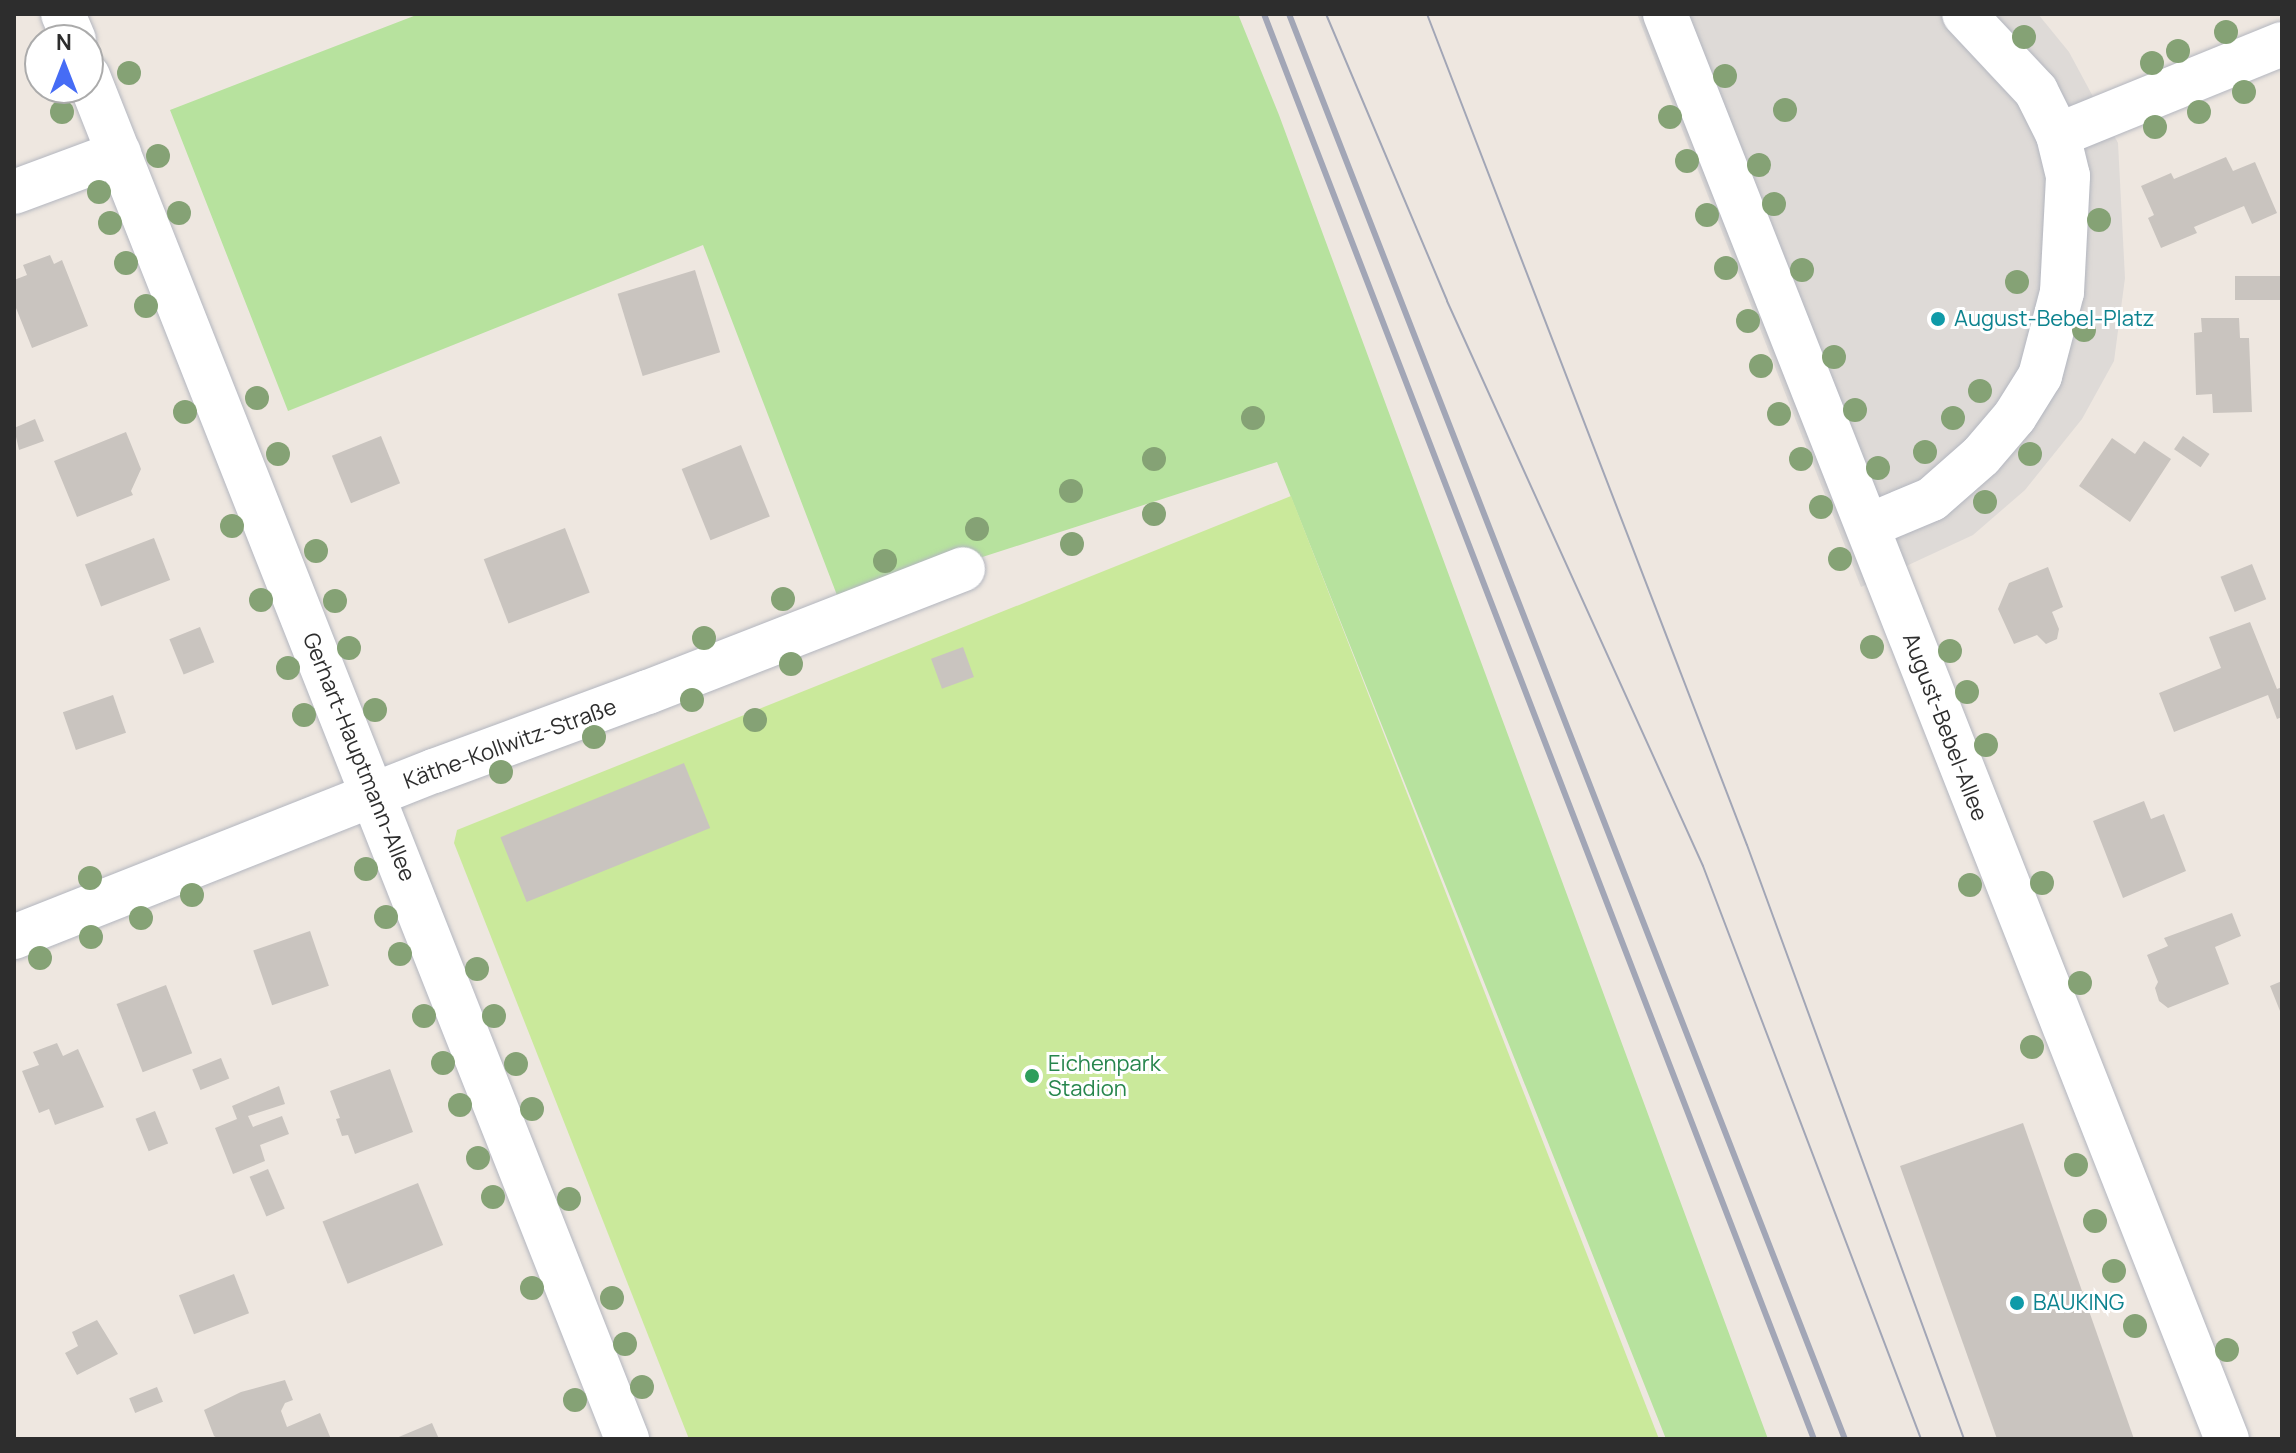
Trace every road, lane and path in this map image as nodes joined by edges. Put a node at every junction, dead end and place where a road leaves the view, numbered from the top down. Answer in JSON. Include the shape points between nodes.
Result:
{"nodes":[{"id":1,"x":1665,"y":14,"type":"edge"},
{"id":2,"x":1964,"y":14,"type":"edge"},
{"id":3,"x":2282,"y":44,"type":"edge"},
{"id":4,"x":99,"y":104,"type":"edge"},
{"id":5,"x":2058,"y":135,"type":"junction"},
{"id":6,"x":119,"y":153,"type":"junction"},
{"id":7,"x":14,"y":192,"type":"edge"},
{"id":8,"x":1868,"y":526,"type":"junction"},
{"id":9,"x":963,"y":569,"type":"dead end"},
{"id":10,"x":375,"y":795,"type":"junction"},
{"id":11,"x":14,"y":937,"type":"edge"},
{"id":12,"x":627,"y":1439,"type":"edge"},
{"id":13,"x":2227,"y":1439,"type":"edge"}],
"edges":[{"from":1,"to":8,"type":"street","name":"August-Bebel-Allee"},
{"from":2,"to":5,"type":"street","via":[[2036,91]]},
{"from":3,"to":5,"type":"street"},
{"from":4,"to":6,"type":"street","name":"Gerhart-Hauptmann-Allee"},
{"from":5,"to":8,"type":"street","via":[[2068,176],[2067,242],[2058,312],[2040,376],[1981,456],[1911,511]]},
{"from":6,"to":7,"type":"street"},
{"from":6,"to":10,"type":"street","name":"Gerhart-Hauptmann-Allee"},
{"from":8,"to":13,"type":"street","name":"August-Bebel-Allee"},
{"from":9,"to":10,"type":"street","name":"Käthe-Kollwitz-Straße"},
{"from":10,"to":11,"type":"street","name":"Käthe-Kollwitz-Straße"},
{"from":10,"to":12,"type":"street","name":"Gerhart-Hauptmann-Allee"}]}
